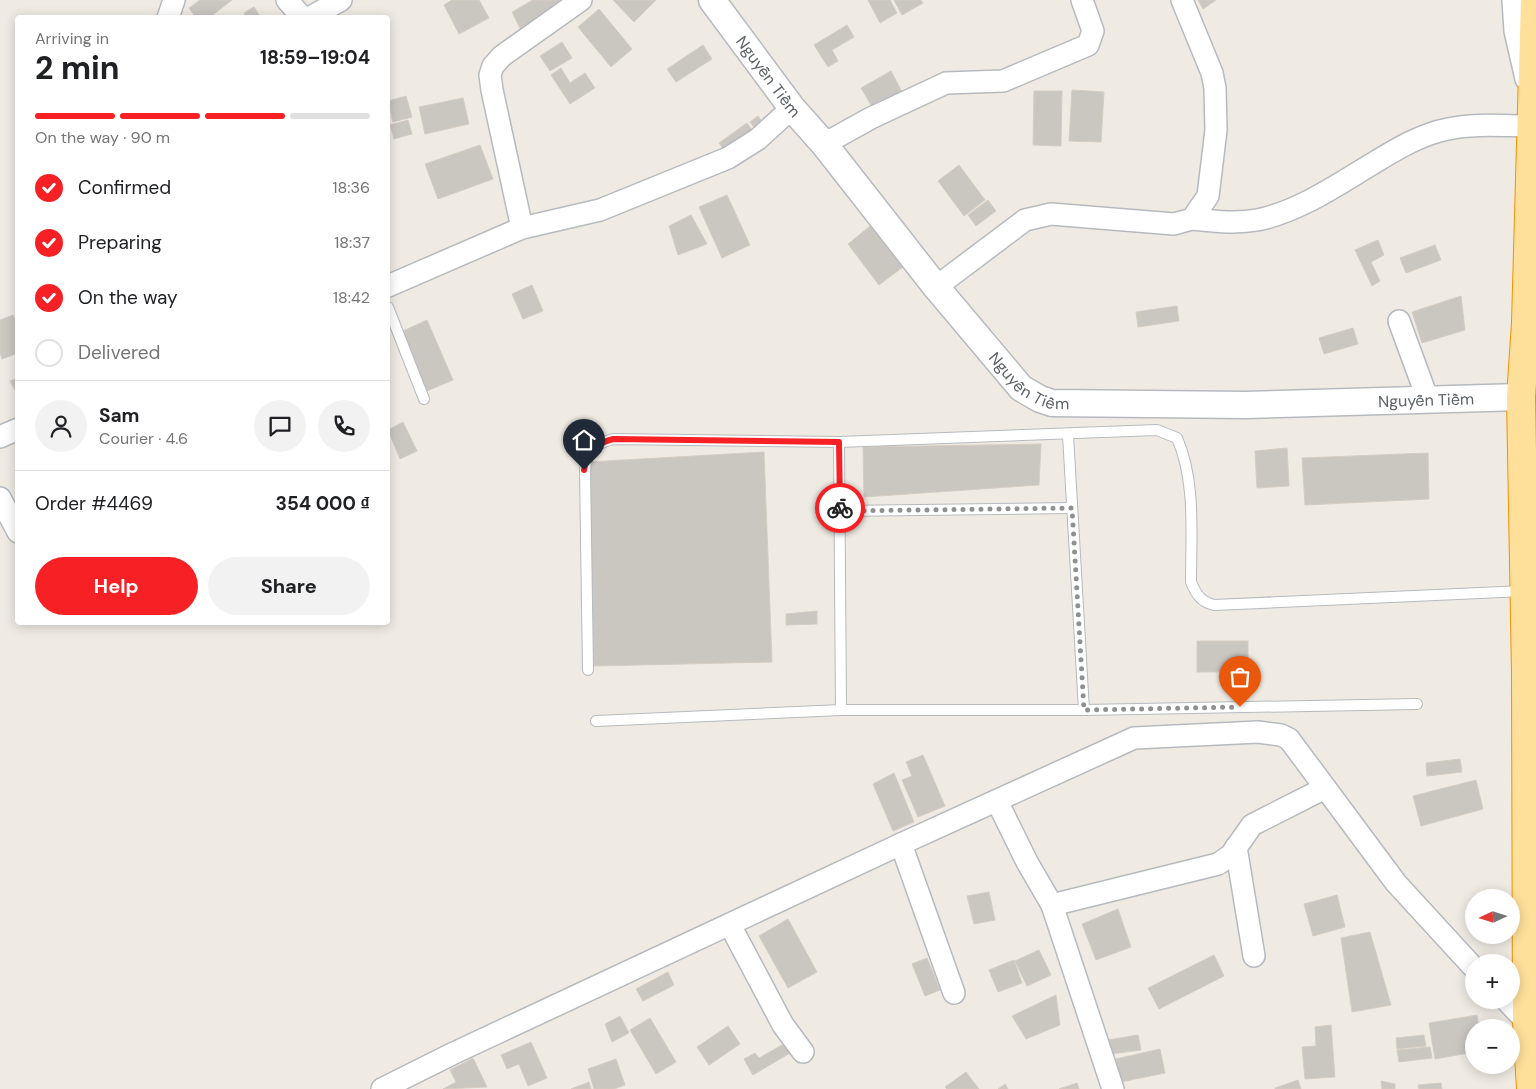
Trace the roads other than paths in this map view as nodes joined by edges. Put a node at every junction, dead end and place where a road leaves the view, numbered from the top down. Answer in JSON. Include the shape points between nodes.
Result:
{"nodes":[{"id":1,"x":174,"y":0,"type":"edge"},
{"id":2,"x":286,"y":0,"type":"edge"},
{"id":3,"x":341,"y":0,"type":"edge"},
{"id":4,"x":581,"y":0,"type":"edge"},
{"id":5,"x":712,"y":0,"type":"edge"},
{"id":6,"x":1082,"y":0,"type":"edge"},
{"id":7,"x":1182,"y":0,"type":"edge"},
{"id":8,"x":1513,"y":0,"type":"edge"},
{"id":9,"x":1534,"y":0,"type":"edge"},
{"id":10,"x":169,"y":15,"type":"edge"},
{"id":11,"x":300,"y":15,"type":"edge"},
{"id":12,"x":314,"y":15,"type":"edge"},
{"id":13,"x":792,"y":108,"type":"junction"},
{"id":14,"x":1532,"y":119,"type":"junction"},
{"id":15,"x":824,"y":144,"type":"junction"},
{"id":16,"x":1192,"y":219,"type":"junction"},
{"id":17,"x":522,"y":228,"type":"junction"},
{"id":18,"x":390,"y":285,"type":"edge"},
{"id":19,"x":936,"y":287,"type":"junction"},
{"id":20,"x":390,"y":312,"type":"edge"},
{"id":21,"x":1399,"y":321,"type":"dead end"},
{"id":22,"x":1521,"y":397,"type":"junction"},
{"id":23,"x":424,"y":400,"type":"dead end"},
{"id":24,"x":1428,"y":400,"type":"junction"},
{"id":25,"x":15,"y":430,"type":"edge"},
{"id":26,"x":1068,"y":435,"type":"junction"},
{"id":27,"x":0,"y":437,"type":"edge"},
{"id":28,"x":839,"y":442,"type":"junction"},
{"id":29,"x":0,"y":498,"type":"edge"},
{"id":30,"x":1072,"y":508,"type":"junction"},
{"id":31,"x":840,"y":511,"type":"junction"},
{"id":32,"x":15,"y":526,"type":"edge"},
{"id":33,"x":1525,"y":591,"type":"junction"},
{"id":34,"x":588,"y":670,"type":"dead end"},
{"id":35,"x":1417,"y":704,"type":"dead end"},
{"id":36,"x":841,"y":710,"type":"junction"},
{"id":37,"x":1084,"y":710,"type":"junction"},
{"id":38,"x":596,"y":721,"type":"dead end"},
{"id":39,"x":1325,"y":788,"type":"junction"},
{"id":40,"x":997,"y":801,"type":"junction"},
{"id":41,"x":901,"y":844,"type":"junction"},
{"id":42,"x":1236,"y":847,"type":"junction"},
{"id":43,"x":1052,"y":905,"type":"junction"},
{"id":44,"x":730,"y":925,"type":"junction"},
{"id":45,"x":1254,"y":956,"type":"dead end"},
{"id":46,"x":1465,"y":958,"type":"edge"},
{"id":47,"x":954,"y":993,"type":"dead end"},
{"id":48,"x":1515,"y":1009,"type":"edge"},
{"id":49,"x":1528,"y":1022,"type":"junction"},
{"id":50,"x":803,"y":1052,"type":"dead end"},
{"id":51,"x":382,"y":1089,"type":"edge"},
{"id":52,"x":1113,"y":1089,"type":"edge"},
{"id":53,"x":1531,"y":1089,"type":"edge"}],
"edges":[{"from":1,"to":10,"type":"street"},
{"from":2,"to":11,"type":"street"},
{"from":3,"to":12,"type":"street"},
{"from":4,"to":17,"type":"street","via":[[502,56],[490,75],[498,126]]},
{"from":5,"to":13,"type":"street","name":"Nguyễn Tiềm"},
{"from":6,"to":15,"type":"street","via":[[1093,31],[1088,45],[1003,81],[946,83]]},
{"from":7,"to":16,"type":"street","via":[[1215,88],[1216,130],[1208,196]]},
{"from":8,"to":14,"type":"street","via":[[1515,31]]},
{"from":9,"to":14,"type":"highway"},
{"from":13,"to":15,"type":"street","name":"Nguyễn Tiềm"},
{"from":13,"to":17,"type":"street","via":[[758,139],[728,158],[600,210]]},
{"from":14,"to":16,"type":"street","via":[[1447,129],[1401,147],[1339,184],[1279,214],[1255,221]]},
{"from":14,"to":22,"type":"highway"},
{"from":15,"to":19,"type":"street","name":"Nguyễn Tiềm"},
{"from":16,"to":19,"type":"street","via":[[1174,224],[1051,214],[1025,220]]},
{"from":17,"to":18,"type":"street"},
{"from":19,"to":24,"type":"street","name":"Nguyễn Tiềm","via":[[1020,388],[1052,403],[1246,405]]},
{"from":20,"to":23,"type":"lane"},
{"from":21,"to":24,"type":"street"},
{"from":22,"to":24,"type":"street","name":"Nguyễn Tiềm"},
{"from":22,"to":33,"type":"highway"},
{"from":25,"to":27,"type":"street"},
{"from":26,"to":28,"type":"lane"},
{"from":26,"to":30,"type":"lane"},
{"from":26,"to":33,"type":"lane","via":[[1156,430],[1177,438],[1186,458],[1191,582],[1205,602],[1214,605]]},
{"from":28,"to":31,"type":"lane"},
{"from":28,"to":34,"type":"lane","via":[[613,439],[599,442],[592,448],[586,457],[584,470]]},
{"from":29,"to":32,"type":"street"},
{"from":30,"to":31,"type":"lane"},
{"from":30,"to":37,"type":"lane"},
{"from":31,"to":36,"type":"lane"},
{"from":33,"to":49,"type":"highway"},
{"from":35,"to":37,"type":"lane"},
{"from":36,"to":37,"type":"lane"},
{"from":36,"to":38,"type":"lane"},
{"from":39,"to":40,"type":"street","via":[[1289,739],[1258,732],[1134,738]]},
{"from":39,"to":42,"type":"street","via":[[1252,825]]},
{"from":39,"to":46,"type":"street","via":[[1396,882]]},
{"from":40,"to":41,"type":"street"},
{"from":40,"to":43,"type":"street"},
{"from":41,"to":44,"type":"street"},
{"from":41,"to":47,"type":"street"},
{"from":42,"to":43,"type":"street","via":[[1218,864]]},
{"from":42,"to":45,"type":"street"},
{"from":43,"to":52,"type":"street"},
{"from":44,"to":50,"type":"street","via":[[783,1025]]},
{"from":44,"to":51,"type":"street"},
{"from":48,"to":49,"type":"street"},
{"from":49,"to":53,"type":"highway"}]}
